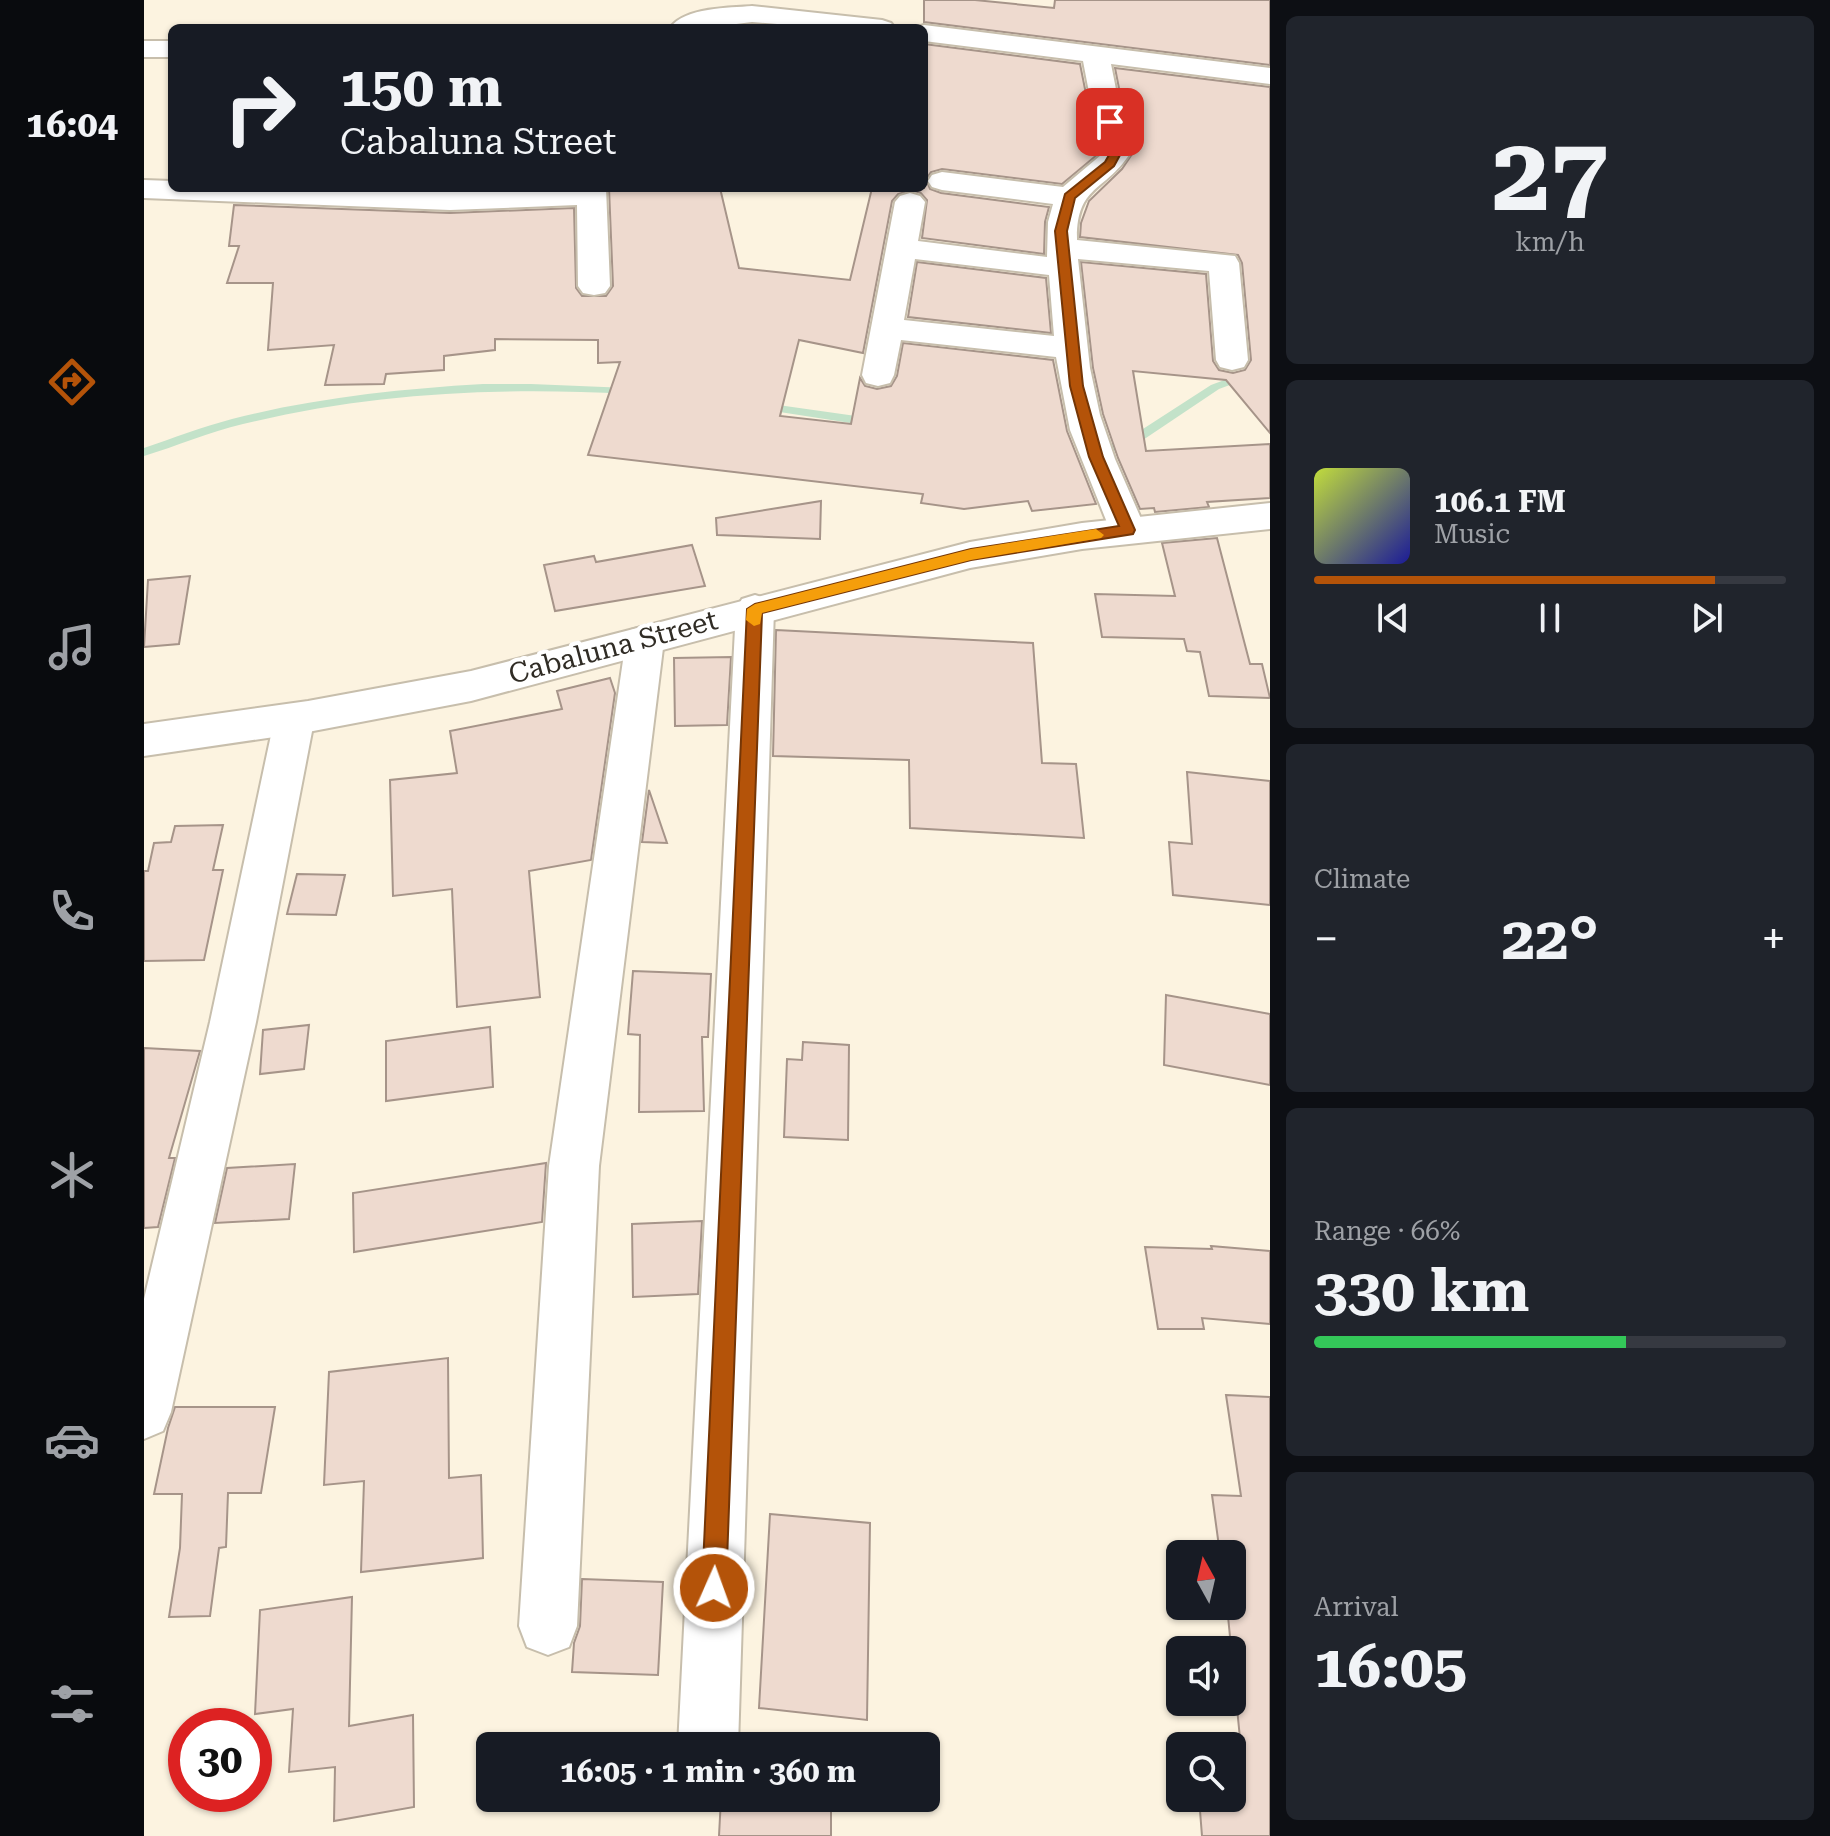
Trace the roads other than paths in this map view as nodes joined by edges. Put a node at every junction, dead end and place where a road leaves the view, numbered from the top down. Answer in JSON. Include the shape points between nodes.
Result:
{"nodes":[{"id":1,"x":695,"y":24,"type":"edge"},
{"id":2,"x":817,"y":24,"type":"edge"},
{"id":3,"x":928,"y":33,"type":"edge"},
{"id":4,"x":144,"y":49,"type":"edge"},
{"id":5,"x":168,"y":49,"type":"edge"},
{"id":6,"x":1095,"y":52,"type":"junction"},
{"id":7,"x":1270,"y":76,"type":"edge"},
{"id":8,"x":942,"y":181,"type":"dead end"},
{"id":9,"x":144,"y":189,"type":"edge"},
{"id":10,"x":168,"y":190,"type":"edge"},
{"id":11,"x":220,"y":192,"type":"edge"},
{"id":12,"x":591,"y":192,"type":"edge"},
{"id":13,"x":1070,"y":197,"type":"junction"},
{"id":14,"x":910,"y":202,"type":"dead end"},
{"id":15,"x":902,"y":248,"type":"junction"},
{"id":16,"x":1063,"y":258,"type":"junction"},
{"id":17,"x":594,"y":286,"type":"dead end"},
{"id":18,"x":887,"y":328,"type":"junction"},
{"id":19,"x":1072,"y":348,"type":"junction"},
{"id":20,"x":1232,"y":360,"type":"dead end"},
{"id":21,"x":878,"y":375,"type":"dead end"},
{"id":22,"x":1270,"y":516,"type":"edge"},
{"id":23,"x":1128,"y":530,"type":"junction"},
{"id":24,"x":755,"y":609,"type":"junction"},
{"id":25,"x":645,"y":640,"type":"junction"},
{"id":26,"x":294,"y":721,"type":"junction"},
{"id":27,"x":144,"y":740,"type":"edge"},
{"id":28,"x":144,"y":1412,"type":"edge"},
{"id":29,"x":548,"y":1626,"type":"dead end"},
{"id":30,"x":709,"y":1732,"type":"edge"}],
"edges":[{"from":1,"to":2,"type":"street","via":[[720,16],[771,15]]},
{"from":3,"to":6,"type":"street"},
{"from":4,"to":5,"type":"street"},
{"from":6,"to":7,"type":"street"},
{"from":6,"to":13,"type":"street","via":[[1115,155]]},
{"from":8,"to":13,"type":"street"},
{"from":9,"to":10,"type":"street"},
{"from":11,"to":12,"type":"street","via":[[450,201]]},
{"from":12,"to":17,"type":"street"},
{"from":13,"to":16,"type":"street","via":[[1061,231]]},
{"from":14,"to":15,"type":"street"},
{"from":15,"to":16,"type":"street"},
{"from":15,"to":18,"type":"street"},
{"from":16,"to":19,"type":"street"},
{"from":16,"to":20,"type":"street","via":[[1224,263]]},
{"from":18,"to":19,"type":"street"},
{"from":18,"to":21,"type":"street"},
{"from":19,"to":23,"type":"street","via":[[1076,386],[1096,457]]},
{"from":22,"to":23,"type":"street","name":"Cabaluna Street"},
{"from":23,"to":24,"type":"street","name":"Cabaluna Street","via":[[971,555]]},
{"from":24,"to":25,"type":"street","name":"Cabaluna Street"},
{"from":24,"to":30,"type":"street"},
{"from":25,"to":26,"type":"street","name":"Cabaluna Street"},
{"from":25,"to":29,"type":"street","via":[[574,1166]]},
{"from":26,"to":27,"type":"street","name":"Cabaluna Street"},
{"from":26,"to":28,"type":"street","via":[[233,1022]]}]}
